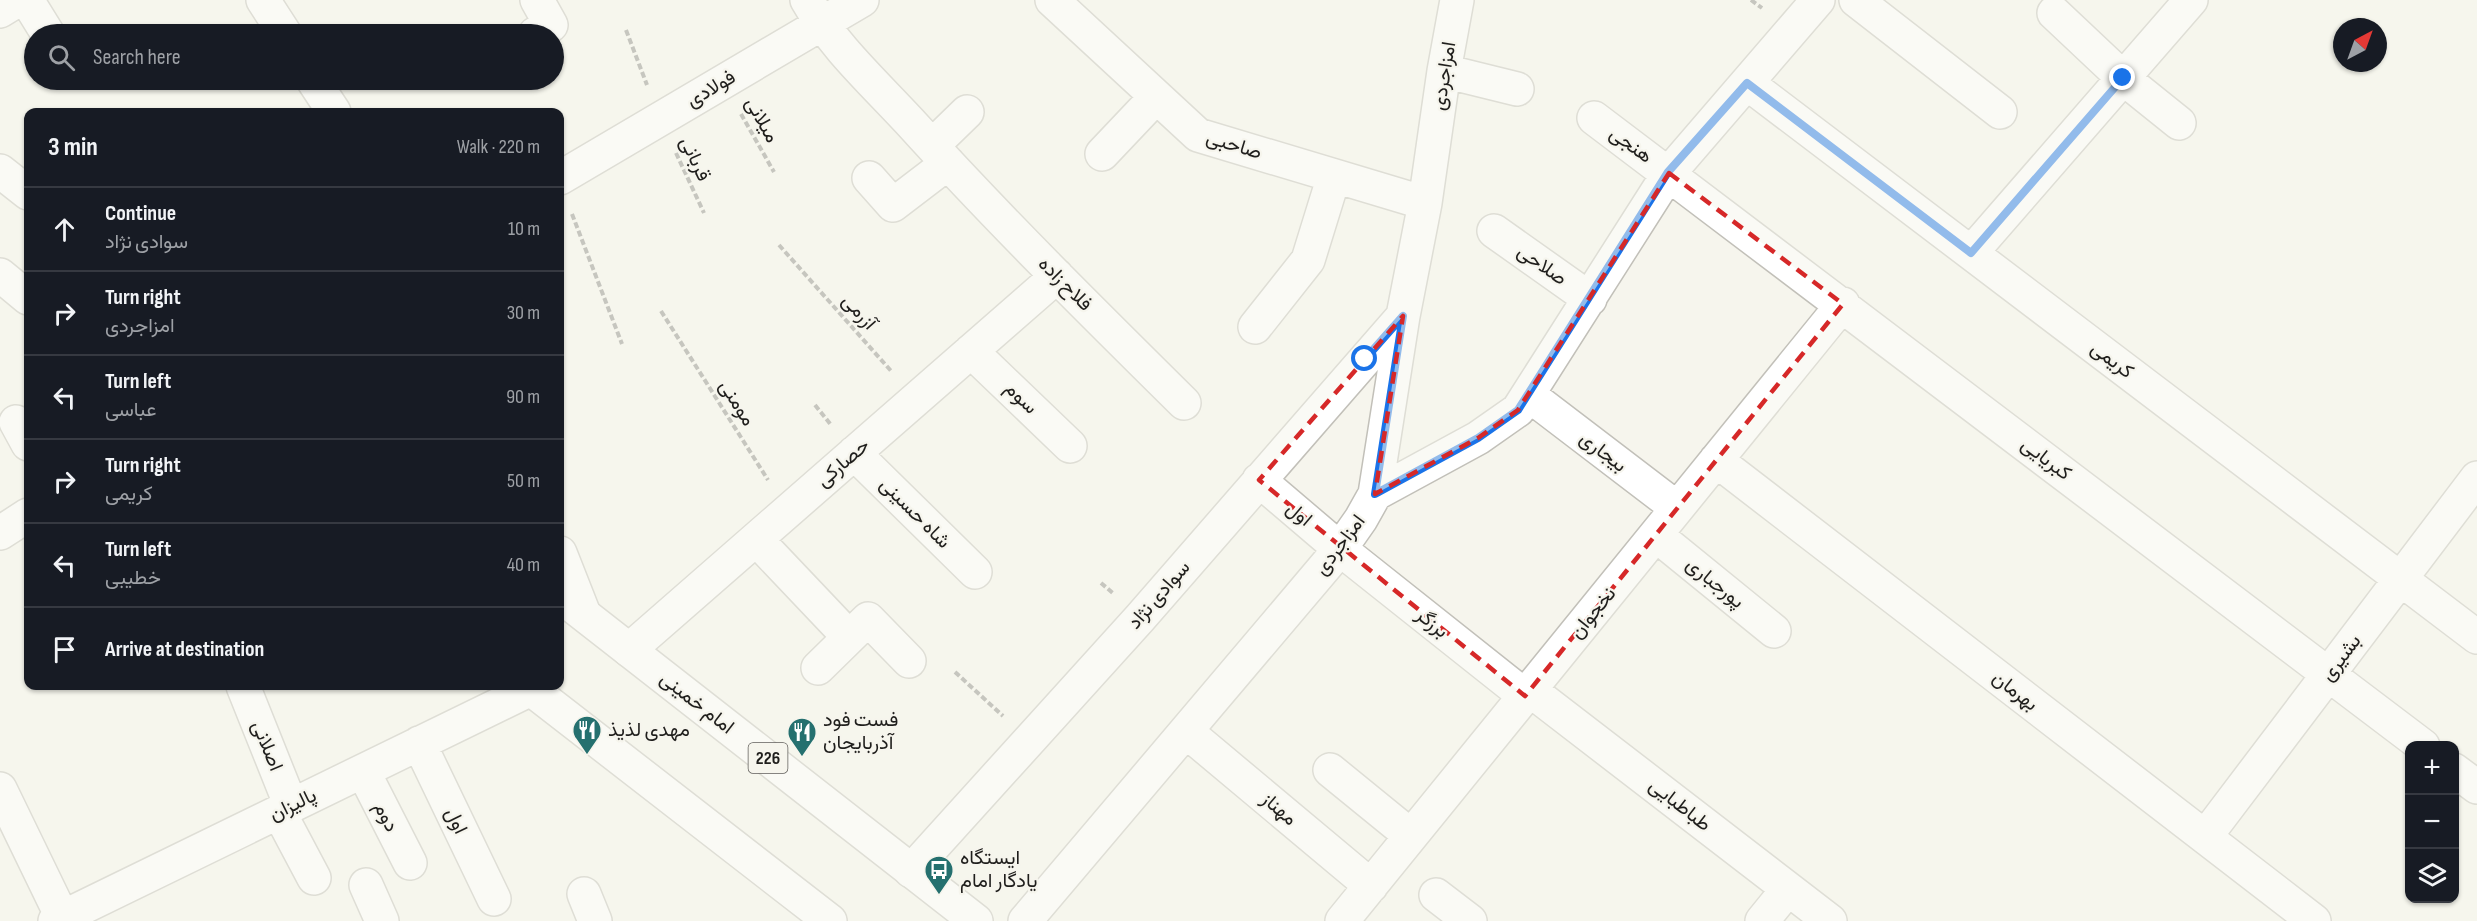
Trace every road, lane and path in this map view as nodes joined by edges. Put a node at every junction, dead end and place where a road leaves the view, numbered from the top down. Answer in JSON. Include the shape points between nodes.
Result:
{"nodes":[{"id":1,"x":18,"y":0,"type":"edge"},
{"id":2,"x":27,"y":0,"type":"edge"},
{"id":3,"x":262,"y":0,"type":"edge"},
{"id":4,"x":537,"y":0,"type":"edge"},
{"id":5,"x":861,"y":0,"type":"edge"},
{"id":6,"x":1052,"y":0,"type":"edge"},
{"id":7,"x":1457,"y":0,"type":"edge"},
{"id":8,"x":1818,"y":0,"type":"edge"},
{"id":9,"x":1856,"y":0,"type":"edge"},
{"id":10,"x":2191,"y":0,"type":"edge"},
{"id":11,"x":0,"y":11,"type":"edge"},
{"id":12,"x":814,"y":12,"type":"edge"},
{"id":13,"x":2054,"y":12,"type":"dead end"},
{"id":14,"x":42,"y":24,"type":"edge"},
{"id":15,"x":278,"y":24,"type":"edge"},
{"id":16,"x":551,"y":24,"type":"edge"},
{"id":17,"x":626,"y":30,"type":"dead end"},
{"id":18,"x":1444,"y":71,"type":"junction"},
{"id":19,"x":2123,"y":78,"type":"junction"},
{"id":20,"x":723,"y":81,"type":"junction"},
{"id":21,"x":1747,"y":83,"type":"junction"},
{"id":22,"x":1517,"y":89,"type":"dead end"},
{"id":23,"x":320,"y":90,"type":"edge"},
{"id":24,"x":1156,"y":97,"type":"junction"},
{"id":25,"x":331,"y":108,"type":"edge"},
{"id":26,"x":967,"y":112,"type":"dead end"},
{"id":27,"x":2000,"y":112,"type":"dead end"},
{"id":28,"x":1594,"y":118,"type":"dead end"},
{"id":29,"x":660,"y":119,"type":"junction"},
{"id":30,"x":2179,"y":123,"type":"dead end"},
{"id":31,"x":1102,"y":154,"type":"dead end"},
{"id":32,"x":940,"y":155,"type":"junction"},
{"id":33,"x":0,"y":171,"type":"edge"},
{"id":34,"x":774,"y":172,"type":"dead end"},
{"id":35,"x":1668,"y":172,"type":"junction"},
{"id":36,"x":1334,"y":176,"type":"junction"},
{"id":37,"x":869,"y":178,"type":"dead end"},
{"id":38,"x":24,"y":190,"type":"edge"},
{"id":39,"x":564,"y":191,"type":"edge"},
{"id":40,"x":1425,"y":204,"type":"junction"},
{"id":41,"x":704,"y":213,"type":"dead end"},
{"id":42,"x":1494,"y":231,"type":"dead end"},
{"id":43,"x":779,"y":244,"type":"dead end"},
{"id":44,"x":1971,"y":253,"type":"junction"},
{"id":45,"x":0,"y":275,"type":"edge"},
{"id":46,"x":1057,"y":276,"type":"junction"},
{"id":47,"x":24,"y":294,"type":"edge"},
{"id":48,"x":1590,"y":299,"type":"junction"},
{"id":49,"x":1842,"y":304,"type":"junction"},
{"id":50,"x":661,"y":310,"type":"dead end"},
{"id":51,"x":1403,"y":316,"type":"junction"},
{"id":52,"x":1255,"y":327,"type":"dead end"},
{"id":53,"x":622,"y":344,"type":"dead end"},
{"id":54,"x":971,"y":351,"type":"junction"},
{"id":55,"x":1529,"y":395,"type":"junction"},
{"id":56,"x":916,"y":399,"type":"junction"},
{"id":57,"x":1184,"y":403,"type":"dead end"},
{"id":58,"x":1070,"y":446,"type":"dead end"},
{"id":59,"x":855,"y":453,"type":"junction"},
{"id":60,"x":1716,"y":460,"type":"junction"},
{"id":61,"x":2477,"y":478,"type":"edge"},
{"id":62,"x":1259,"y":480,"type":"junction"},
{"id":63,"x":1375,"y":494,"type":"junction"},
{"id":64,"x":1677,"y":508,"type":"junction"},
{"id":65,"x":787,"y":511,"type":"junction"},
{"id":66,"x":24,"y":518,"type":"edge"},
{"id":67,"x":0,"y":533,"type":"edge"},
{"id":68,"x":1656,"y":535,"type":"junction"},
{"id":69,"x":756,"y":539,"type":"junction"},
{"id":70,"x":1340,"y":549,"type":"junction"},
{"id":71,"x":564,"y":570,"type":"edge"},
{"id":72,"x":975,"y":572,"type":"dead end"},
{"id":73,"x":2401,"y":579,"type":"junction"},
{"id":74,"x":572,"y":605,"type":"edge"},
{"id":75,"x":1774,"y":631,"type":"dead end"},
{"id":76,"x":849,"y":637,"type":"junction"},
{"id":77,"x":2477,"y":637,"type":"edge"},
{"id":78,"x":629,"y":650,"type":"junction"},
{"id":79,"x":909,"y":661,"type":"dead end"},
{"id":80,"x":818,"y":668,"type":"dead end"},
{"id":81,"x":955,"y":672,"type":"dead end"},
{"id":82,"x":2329,"y":674,"type":"junction"},
{"id":83,"x":244,"y":690,"type":"edge"},
{"id":84,"x":523,"y":690,"type":"edge"},
{"id":85,"x":533,"y":690,"type":"edge"},
{"id":86,"x":1527,"y":693,"type":"junction"},
{"id":87,"x":1187,"y":732,"type":"junction"},
{"id":88,"x":1030,"y":740,"type":"junction"},
{"id":89,"x":2416,"y":741,"type":"edge"},
{"id":90,"x":419,"y":743,"type":"junction"},
{"id":91,"x":1330,"y":770,"type":"dead end"},
{"id":92,"x":363,"y":771,"type":"junction"},
{"id":93,"x":2459,"y":774,"type":"edge"},
{"id":94,"x":2477,"y":787,"type":"edge"},
{"id":95,"x":0,"y":789,"type":"edge"},
{"id":96,"x":285,"y":809,"type":"junction"},
{"id":97,"x":1411,"y":836,"type":"junction"},
{"id":98,"x":2205,"y":837,"type":"junction"},
{"id":99,"x":410,"y":863,"type":"dead end"},
{"id":100,"x":911,"y":870,"type":"junction"},
{"id":101,"x":314,"y":878,"type":"dead end"},
{"id":102,"x":366,"y":885,"type":"dead end"},
{"id":103,"x":1371,"y":886,"type":"junction"},
{"id":104,"x":1788,"y":889,"type":"junction"},
{"id":105,"x":1436,"y":895,"type":"dead end"},
{"id":106,"x":494,"y":899,"type":"dead end"},
{"id":107,"x":60,"y":920,"type":"edge"},
{"id":108,"x":382,"y":921,"type":"edge"},
{"id":109,"x":830,"y":921,"type":"edge"},
{"id":110,"x":976,"y":921,"type":"edge"},
{"id":111,"x":1025,"y":921,"type":"edge"},
{"id":112,"x":1342,"y":921,"type":"edge"},
{"id":113,"x":1470,"y":921,"type":"edge"},
{"id":114,"x":1762,"y":921,"type":"edge"},
{"id":115,"x":1830,"y":921,"type":"edge"},
{"id":116,"x":2314,"y":921,"type":"edge"}],
"edges":[{"from":1,"to":11,"type":"street"},
{"from":2,"to":14,"type":"street"},
{"from":3,"to":15,"type":"street"},
{"from":4,"to":16,"type":"street"},
{"from":5,"to":12,"type":"street","name":"فولادی"},
{"from":6,"to":24,"type":"street","name":"صاحبی"},
{"from":7,"to":18,"type":"street","name":"امزاجردی"},
{"from":8,"to":21,"type":"street"},
{"from":9,"to":27,"type":"street"},
{"from":10,"to":19,"type":"street"},
{"from":12,"to":20,"type":"street","name":"فولادی"},
{"from":12,"to":32,"type":"street","name":"فلاح زاده"},
{"from":13,"to":19,"type":"street"},
{"from":17,"to":29,"type":"path","name":"قربانی"},
{"from":18,"to":22,"type":"street"},
{"from":18,"to":40,"type":"street","name":"امزاجردی"},
{"from":19,"to":30,"type":"street"},
{"from":19,"to":44,"type":"street"},
{"from":20,"to":29,"type":"street","name":"فولادی"},
{"from":20,"to":34,"type":"path","name":"میلانی"},
{"from":21,"to":35,"type":"street"},
{"from":21,"to":44,"type":"street","name":"کریمی"},
{"from":23,"to":25,"type":"street"},
{"from":24,"to":31,"type":"street"},
{"from":24,"to":36,"type":"street","name":"صاحبی","via":[[1198,135]]},
{"from":26,"to":32,"type":"street"},
{"from":28,"to":35,"type":"street","name":"هنجی"},
{"from":29,"to":39,"type":"street","name":"فولادی"},
{"from":29,"to":41,"type":"path","name":"قربانی"},
{"from":32,"to":37,"type":"street","via":[[893,205]]},
{"from":32,"to":46,"type":"street","name":"فلاح زاده"},
{"from":33,"to":38,"type":"street"},
{"from":35,"to":48,"type":"street"},
{"from":35,"to":49,"type":"street","name":"کبریایی"},
{"from":36,"to":40,"type":"street","name":"صاحبی"},
{"from":36,"to":52,"type":"street","via":[[1308,260]]},
{"from":39,"to":53,"type":"path"},
{"from":40,"to":51,"type":"street","name":"امزاجردی"},
{"from":42,"to":48,"type":"street","name":"صلاحی"},
{"from":43,"to":56,"type":"path","name":"آزرمی"},
{"from":44,"to":73,"type":"street","name":"کریمی"},
{"from":45,"to":47,"type":"street"},
{"from":46,"to":54,"type":"street","name":"حصارکی"},
{"from":46,"to":57,"type":"street","name":"فلاح زاده"},
{"from":48,"to":55,"type":"street"},
{"from":49,"to":60,"type":"street","name":"نخجوان"},
{"from":49,"to":82,"type":"street","name":"کبریایی"},
{"from":50,"to":65,"type":"path","name":"مومنی"},
{"from":51,"to":62,"type":"street","name":"سوادی نژاد"},
{"from":51,"to":63,"type":"street","name":"امزاجردی"},
{"from":54,"to":56,"type":"street","name":"حصارکی"},
{"from":54,"to":58,"type":"street","name":"سوم"},
{"from":55,"to":63,"type":"street","via":[[1518,410],[1478,438]]},
{"from":55,"to":64,"type":"street","name":"بیجاری"},
{"from":56,"to":59,"type":"street","name":"حصارکی"},
{"from":59,"to":65,"type":"street","name":"حصارکی"},
{"from":59,"to":72,"type":"street","name":"شاه حسینی"},
{"from":60,"to":64,"type":"street","name":"نخجوان"},
{"from":60,"to":98,"type":"street","name":"بهرمان"},
{"from":61,"to":73,"type":"street","name":"بشیری"},
{"from":62,"to":70,"type":"street","name":"اول"},
{"from":62,"to":88,"type":"street","name":"سوادی نژاد"},
{"from":63,"to":70,"type":"street","name":"امزاجردی"},
{"from":64,"to":68,"type":"street","name":"نخجوان"},
{"from":65,"to":69,"type":"street","name":"حصارکی"},
{"from":66,"to":67,"type":"street"},
{"from":68,"to":75,"type":"street","name":"پورجباری"},
{"from":68,"to":86,"type":"street","name":"نخجوان"},
{"from":69,"to":76,"type":"street"},
{"from":69,"to":78,"type":"street","name":"حصارکی"},
{"from":70,"to":86,"type":"street","name":"برزگر"},
{"from":70,"to":87,"type":"street","name":"امزاجردی"},
{"from":71,"to":74,"type":"street"},
{"from":73,"to":77,"type":"street","name":"کریمی"},
{"from":73,"to":82,"type":"street","name":"بشیری"},
{"from":74,"to":78,"type":"street","name":"امام خمینی","number":"226"},
{"from":76,"to":79,"type":"street","via":[[868,619]]},
{"from":76,"to":80,"type":"street"},
{"from":78,"to":100,"type":"street","name":"امام خمینی","number":"226"},
{"from":81,"to":88,"type":"path"},
{"from":82,"to":89,"type":"street","name":"کبریایی"},
{"from":82,"to":98,"type":"street","name":"بشیری"},
{"from":83,"to":96,"type":"street","name":"اصلانی"},
{"from":84,"to":90,"type":"street","name":"پالیزان"},
{"from":85,"to":109,"type":"street"},
{"from":86,"to":97,"type":"street","name":"نخجوان"},
{"from":86,"to":104,"type":"street","name":"طباطبایی"},
{"from":87,"to":103,"type":"street","name":"مهناز"},
{"from":87,"to":111,"type":"street","name":"امزاجردی"},
{"from":88,"to":100,"type":"street","name":"سوادی نژاد"},
{"from":90,"to":92,"type":"street","name":"پالیزان"},
{"from":90,"to":106,"type":"street","name":"اول"},
{"from":91,"to":97,"type":"street"},
{"from":92,"to":96,"type":"street","name":"پالیزان"},
{"from":92,"to":99,"type":"street","name":"دوم"},
{"from":93,"to":94,"type":"street"},
{"from":95,"to":107,"type":"street"},
{"from":96,"to":101,"type":"street"},
{"from":96,"to":107,"type":"street","name":"پالیزان"},
{"from":97,"to":103,"type":"street","name":"نخجوان"},
{"from":98,"to":116,"type":"street","name":"بهرمان"},
{"from":100,"to":110,"type":"street","name":"امام خمینی","number":"226"},
{"from":102,"to":108,"type":"street"},
{"from":103,"to":112,"type":"street","name":"نخجوان"},
{"from":104,"to":114,"type":"street"},
{"from":104,"to":115,"type":"street","name":"طباطبایی"},
{"from":105,"to":113,"type":"street"}]}
